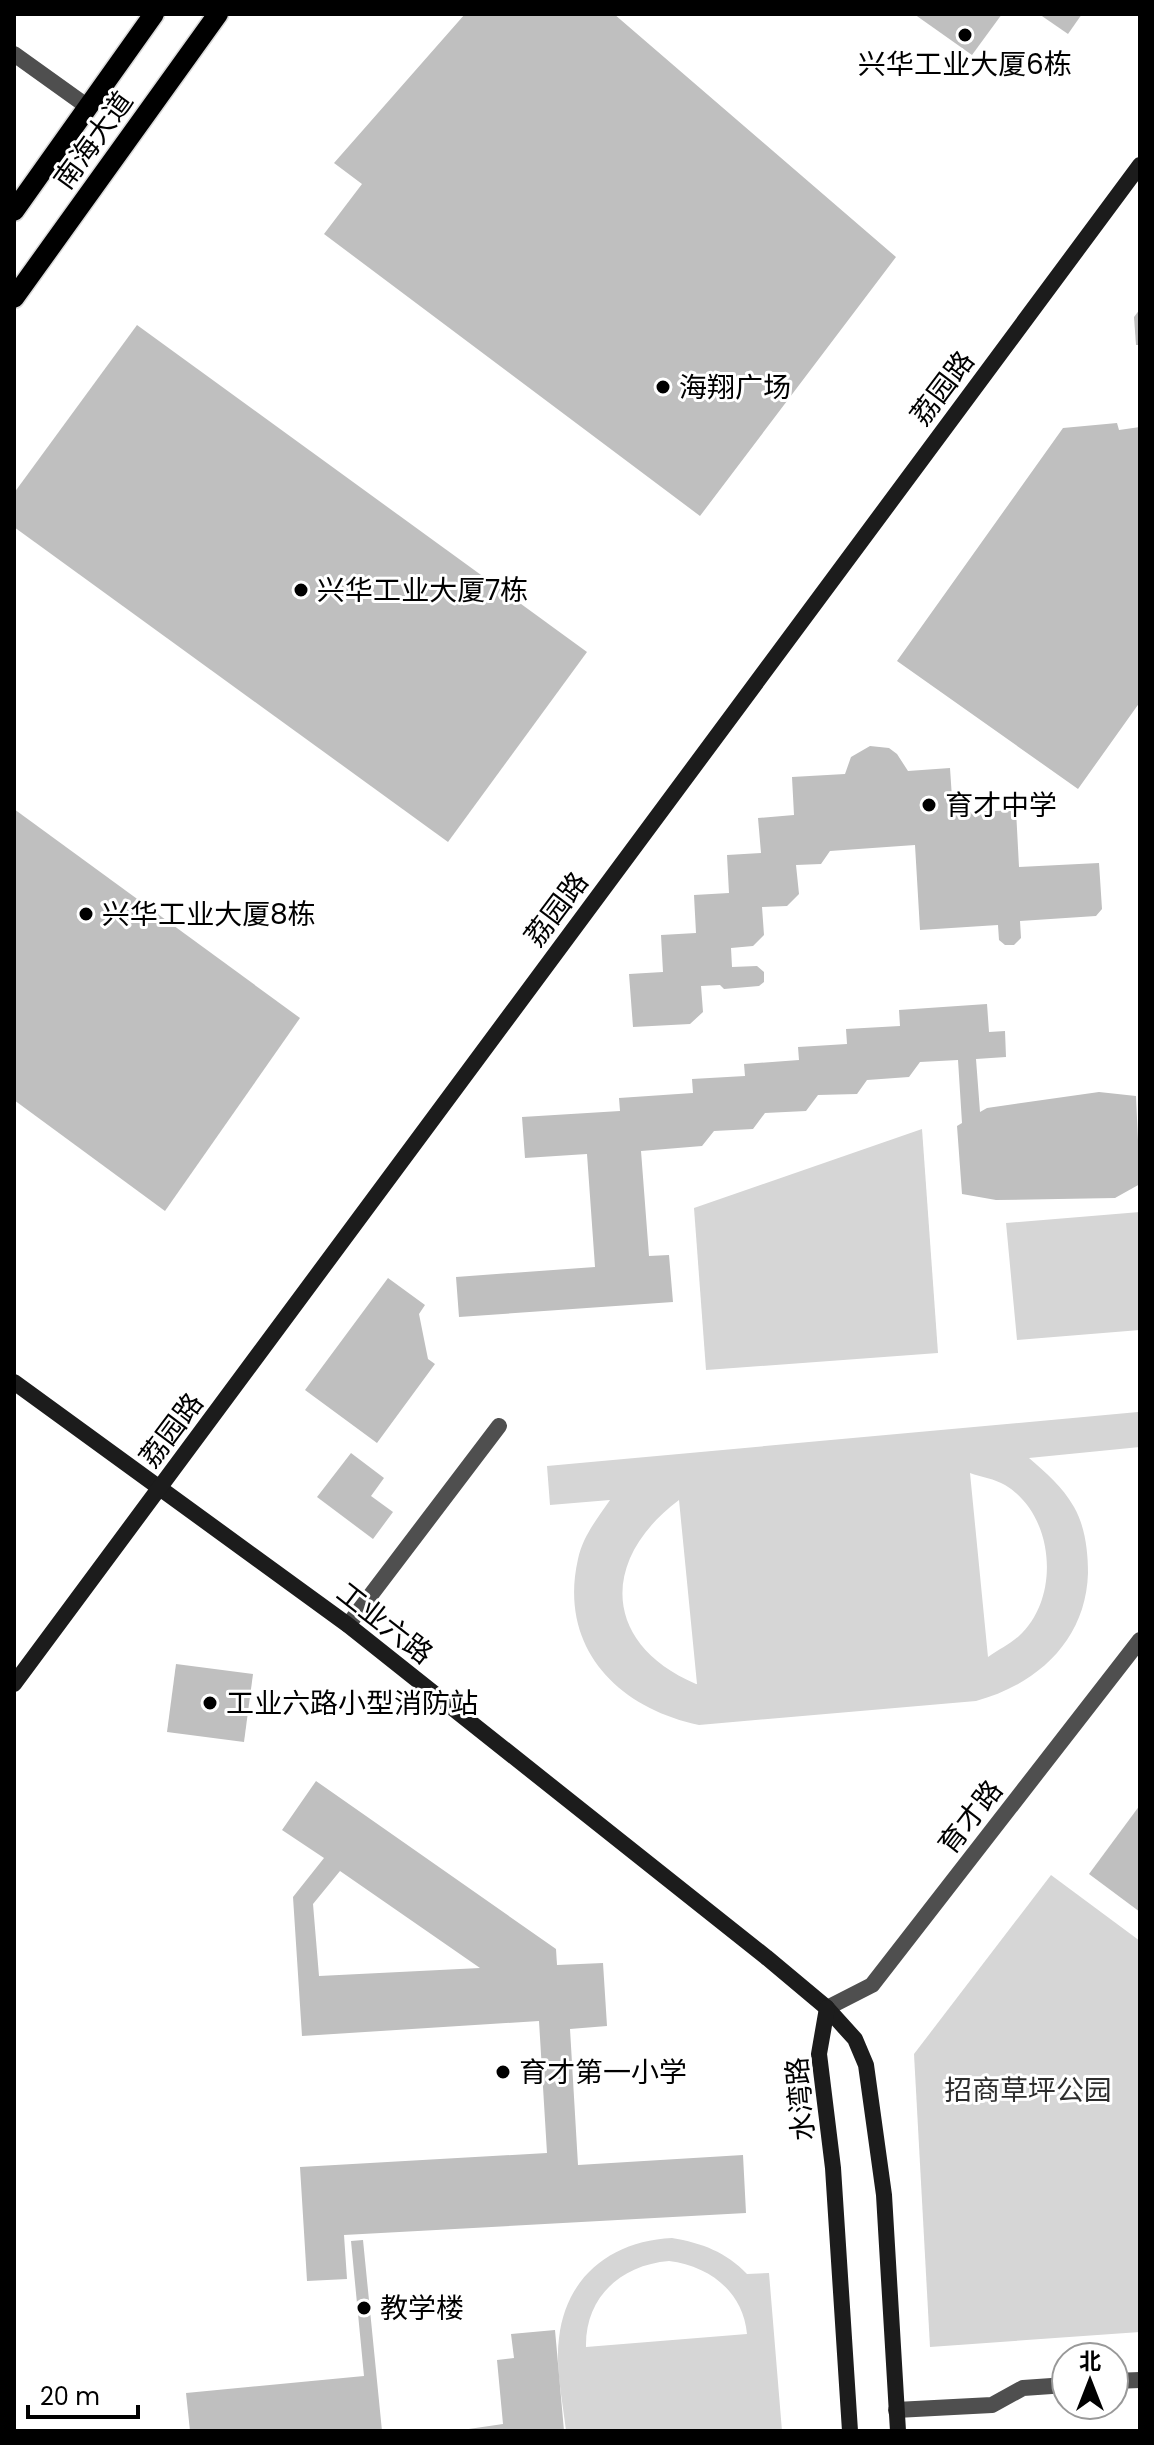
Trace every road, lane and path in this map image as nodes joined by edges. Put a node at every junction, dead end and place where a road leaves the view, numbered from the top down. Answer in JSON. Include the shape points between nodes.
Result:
{"nodes":[{"id":1,"x":154,"y":14,"type":"edge"},
{"id":2,"x":218,"y":14,"type":"edge"},
{"id":3,"x":14,"y":54,"type":"edge"},
{"id":4,"x":88,"y":107,"type":"junction"},
{"id":5,"x":1140,"y":165,"type":"edge"},
{"id":6,"x":14,"y":211,"type":"edge"},
{"id":7,"x":14,"y":298,"type":"edge"},
{"id":8,"x":14,"y":1382,"type":"edge"},
{"id":9,"x":499,"y":1426,"type":"dead end"},
{"id":10,"x":160,"y":1489,"type":"junction"},
{"id":11,"x":348,"y":1625,"type":"junction"},
{"id":12,"x":1140,"y":1640,"type":"edge"},
{"id":13,"x":14,"y":1684,"type":"edge"},
{"id":14,"x":827,"y":2008,"type":"junction"},
{"id":15,"x":1050,"y":2386,"type":"edge"},
{"id":16,"x":896,"y":2410,"type":"junction"},
{"id":17,"x":850,"y":2431,"type":"edge"},
{"id":18,"x":898,"y":2431,"type":"edge"}],
"edges":[{"from":1,"to":4,"type":"main road","name":"南海大道"},
{"from":2,"to":7,"type":"main road","name":"南海大道"},
{"from":3,"to":4,"type":"street"},
{"from":4,"to":6,"type":"main road","name":"南海大道"},
{"from":5,"to":10,"type":"street","name":"荔园路"},
{"from":8,"to":10,"type":"street","name":"工业六路"},
{"from":9,"to":11,"type":"street"},
{"from":10,"to":11,"type":"street","name":"工业六路"},
{"from":10,"to":13,"type":"street","name":"荔园路"},
{"from":11,"to":14,"type":"street","name":"工业六路"},
{"from":12,"to":14,"type":"street","name":"育才路","via":[[872,1985]]},
{"from":14,"to":16,"type":"street","via":[[855,2039],[872,2095],[884,2195]]},
{"from":14,"to":17,"type":"street","name":"水湾路","via":[[819,2054],[833,2168]]},
{"from":15,"to":16,"type":"street","via":[[1023,2388],[992,2405]]},
{"from":16,"to":18,"type":"street"}]}
